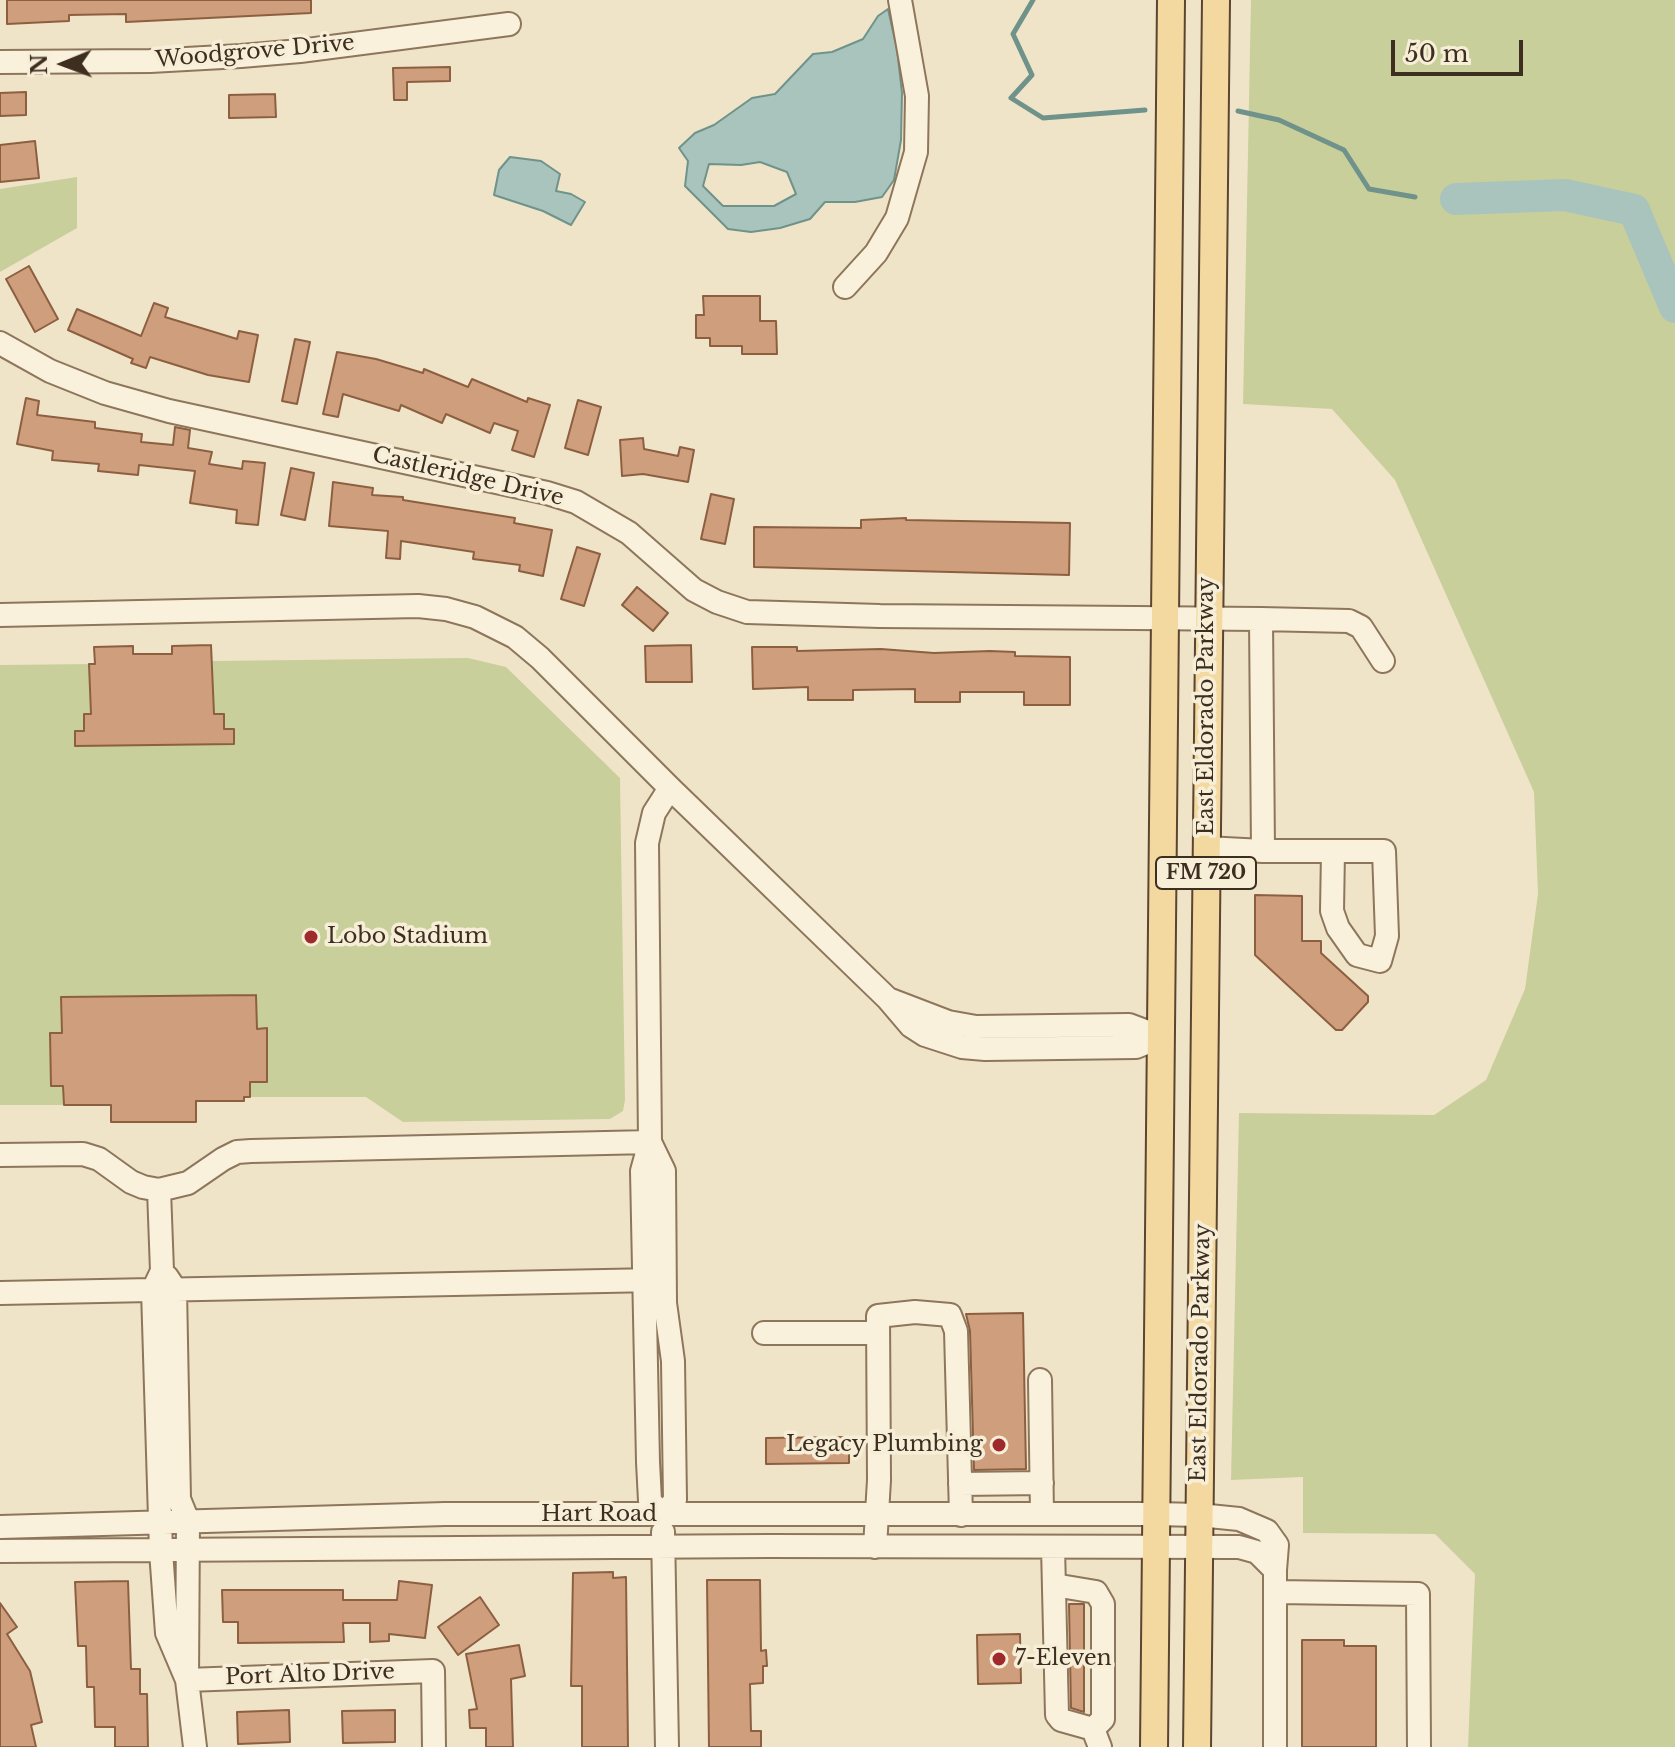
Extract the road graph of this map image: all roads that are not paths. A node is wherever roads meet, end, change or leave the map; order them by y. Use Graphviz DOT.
graph roads {
  1 [pos="900,0"];
  2 [pos="1171,0"];
  3 [pos="1216,0"];
  4 [pos="509,24"];
  5 [pos="0,62"];
  6 [pos="845,287"];
  7 [pos="0,343"];
  8 [pos="0,615"];
  9 [pos="1164,616"];
  10 [pos="1208,618"];
  11 [pos="1261,619"];
  12 [pos="1383,661"];
  13 [pos="670,788"];
  14 [pos="1206,848"];
  15 [pos="1263,851"];
  16 [pos="1333,851"];
  17 [pos="1161,1037"];
  18 [pos="650,1142"];
  19 [pos="0,1155"];
  20 [pos="159,1190"];
  21 [pos="654,1280"];
  22 [pos="164,1283"];
  23 [pos="0,1293"];
  24 [pos="764,1333"];
  25 [pos="878,1333"];
  26 [pos="1040,1380"];
  27 [pos="1042,1483"];
  28 [pos="960,1484"];
  29 [pos="1042,1514"];
  30 [pos="1155,1514"];
  31 [pos="875,1515"];
  32 [pos="961,1515"];
  33 [pos="1199,1515"];
  34 [pos="663,1516"];
  35 [pos="188,1521"];
  36 [pos="159,1522"];
  37 [pos="0,1527"];
  38 [pos="664,1547"];
  39 [pos="875,1547"];
  40 [pos="1053,1547"];
  41 [pos="1199,1547"];
  42 [pos="1155,1548"];
  43 [pos="0,1551"];
  44 [pos="161,1551"];
  45 [pos="188,1551"];
  46 [pos="1275,1570"];
  47 [pos="1054,1585"];
  48 [pos="1276,1592"];
  49 [pos="187,1680"];
  50 [pos="1096,1738"];
  51 [pos="195,1747"];
  52 [pos="434,1747"];
  53 [pos="667,1747"];
  54 [pos="1154,1747"];
  55 [pos="1197,1747"];
  56 [pos="1275,1747"];
  57 [pos="1419,1747"];
  1 -- 6 [label="street"];
  2 -- 9 [label="main road, East Eldorado Parkway / FM 720"];
  3 -- 10 [label="main road, East Eldorado Parkway / FM 720"];
  4 -- 5 [label="street, Woodgrove Drive"];
  7 -- 9 [label="street, Castleridge Drive"];
  8 -- 13 [label="street"];
  9 -- 10 [label="street, Castleridge Drive"];
  9 -- 17 [label="main road, East Eldorado Parkway / FM 720"];
  10 -- 11 [label="street, Castleridge Drive"];
  10 -- 14 [label="main road, East Eldorado Parkway / FM 720"];
  11 -- 12 [label="street, Castleridge Drive"];
  11 -- 15 [label="street"];
  13 -- 17 [label="street"];
  13 -- 18 [label="street"];
  14 -- 15 [label="street"];
  14 -- 33 [label="main road, East Eldorado Parkway / FM 720"];
  15 -- 16 [label="street"];
  16 -- 16 [label="street"];
  17 -- 30 [label="main road, East Eldorado Parkway / FM 720"];
  18 -- 20 [label="street"];
  18 -- 21 [label="street"];
  19 -- 20 [label="street"];
  20 -- 22 [label="street"];
  21 -- 22 [label="street"];
  21 -- 34 [label="street"];
  22 -- 23 [label="street"];
  22 -- 35 [label="street"];
  22 -- 36 [label="street"];
  24 -- 25 [label="street"];
  25 -- 28 [label="street"];
  25 -- 31 [label="street"];
  26 -- 27 [label="street"];
  27 -- 28 [label="street"];
  27 -- 29 [label="street"];
  28 -- 32 [label="street"];
  29 -- 30 [label="street, Hart Road"];
  29 -- 32 [label="street, Hart Road"];
  30 -- 33 [label="street, Hart Road"];
  30 -- 42 [label="main road, East Eldorado Parkway / FM 720"];
  31 -- 32 [label="street, Hart Road"];
  31 -- 34 [label="street, Hart Road"];
  31 -- 39 [label="street"];
  33 -- 41 [label="main road, East Eldorado Parkway / FM 720"];
  33 -- 46 [label="street, Hart Road"];
  34 -- 35 [label="street, Hart Road"];
  34 -- 38 [label="street"];
  35 -- 36 [label="street, Hart Road"];
  35 -- 45 [label="street"];
  36 -- 37 [label="street, Hart Road"];
  36 -- 44 [label="street"];
  38 -- 39 [label="street, Hart Road"];
  38 -- 45 [label="street, Hart Road"];
  38 -- 53 [label="street"];
  39 -- 40 [label="street, Hart Road"];
  40 -- 42 [label="street, Hart Road"];
  40 -- 47 [label="street"];
  41 -- 42 [label="street, Hart Road"];
  41 -- 46 [label="street, Hart Road"];
  41 -- 55 [label="main road, East Eldorado Parkway / FM 720"];
  42 -- 54 [label="main road, East Eldorado Parkway / FM 720"];
  43 -- 44 [label="street, Hart Road"];
  44 -- 45 [label="street, Hart Road"];
  44 -- 49 [label="street"];
  45 -- 49 [label="street"];
  46 -- 48 [label="street, Hart Road"];
  47 -- 50 [label="street"];
  47 -- 50 [label="street"];
  48 -- 56 [label="street, Hart Road"];
  48 -- 57 [label="street"];
  49 -- 51 [label="street"];
  49 -- 52 [label="street, Port Alto Drive"];
}
